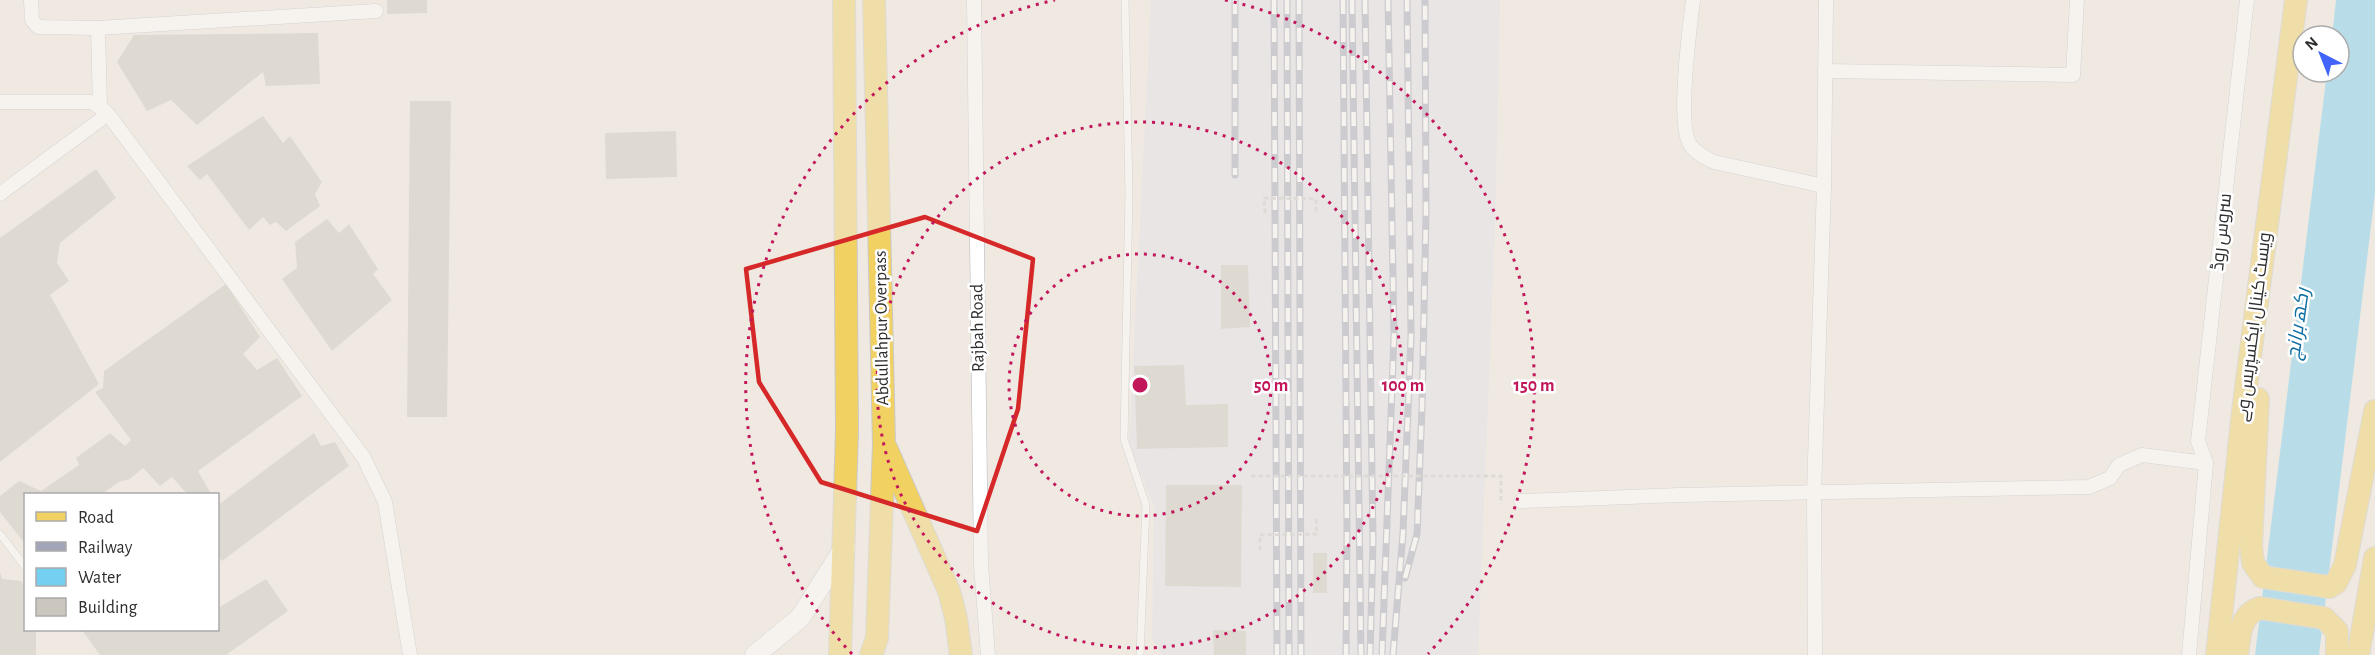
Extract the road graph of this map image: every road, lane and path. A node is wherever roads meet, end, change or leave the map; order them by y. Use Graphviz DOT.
graph roads {
  1 [pos="31,0"];
  2 [pos="844,0"];
  3 [pos="874,0"];
  4 [pos="974,0"];
  5 [pos="1125,0"];
  6 [pos="1693,0"];
  7 [pos="1826,0"];
  8 [pos="2077,0"];
  9 [pos="2247,0"];
  10 [pos="2296,0"];
  11 [pos="376,11"];
  12 [pos="98,28"];
  13 [pos="1825,72"];
  14 [pos="0,102"];
  15 [pos="104,110"];
  16 [pos="1824,186"];
  17 [pos="0,194"];
  18 [pos="1316,212"];
  19 [pos="1265,213"];
  20 [pos="2266,233"];
  21 [pos="2375,411"];
  22 [pos="884,444"];
  23 [pos="2206,462"];
  24 [pos="1251,476"];
  25 [pos="1814,492"];
  26 [pos="1521,501"];
  27 [pos="1501,504"];
  28 [pos="1316,517"];
  29 [pos="0,534"];
  30 [pos="845,547"];
  31 [pos="1260,550"];
  32 [pos="2375,558"];
  33 [pos="24,565"];
  34 [pos="411,655"];
  35 [pos="755,655"];
  36 [pos="840,655"];
  37 [pos="871,655"];
  38 [pos="962,655"];
  39 [pos="988,655"];
  40 [pos="1140,655"];
  41 [pos="1815,655"];
  42 [pos="2189,655"];
  43 [pos="2217,655"];
  44 [pos="2236,655"];
  45 [pos="2337,655"];
  46 [pos="2358,655"];
  1 -- 12 [label="street"];
  2 -- 30 [label="main road, Abdullahpur Overpass"];
  3 -- 22 [label="main road, Abdullahpur Overpass"];
  4 -- 39 [label="street, Rajbah Road"];
  5 -- 40 [label="lane"];
  6 -- 16 [label="street"];
  7 -- 13 [label="street"];
  8 -- 13 [label="street"];
  9 -- 23 [label="street, سروس روڈ"];
  10 -- 20 [label="main road, ویسٹ کینال ایکسپریس وے"];
  11 -- 12 [label="street"];
  12 -- 15 [label="street"];
  13 -- 16 [label="street"];
  14 -- 15 [label="street"];
  15 -- 17 [label="street"];
  15 -- 34 [label="street"];
  16 -- 25 [label="street"];
  18 -- 19 [label="path, bridge"];
  20 -- 21 [label="main road"];
  20 -- 43 [label="main road, ویسٹ کینال ایکسپریس وے"];
  22 -- 37 [label="main road, Abdullahpur Overpass"];
  22 -- 38 [label="main road"];
  23 -- 25 [label="street"];
  23 -- 42 [label="street, سروس روڈ"];
  24 -- 27 [label="path, bridge"];
  25 -- 26 [label="street"];
  25 -- 41 [label="street"];
  28 -- 31 [label="path, bridge"];
  29 -- 33 [label="lane"];
  30 -- 35 [label="main road"];
  30 -- 36 [label="main road, Abdullahpur Overpass"];
  32 -- 46 [label="main road"];
  44 -- 45 [label="main road"];
}
